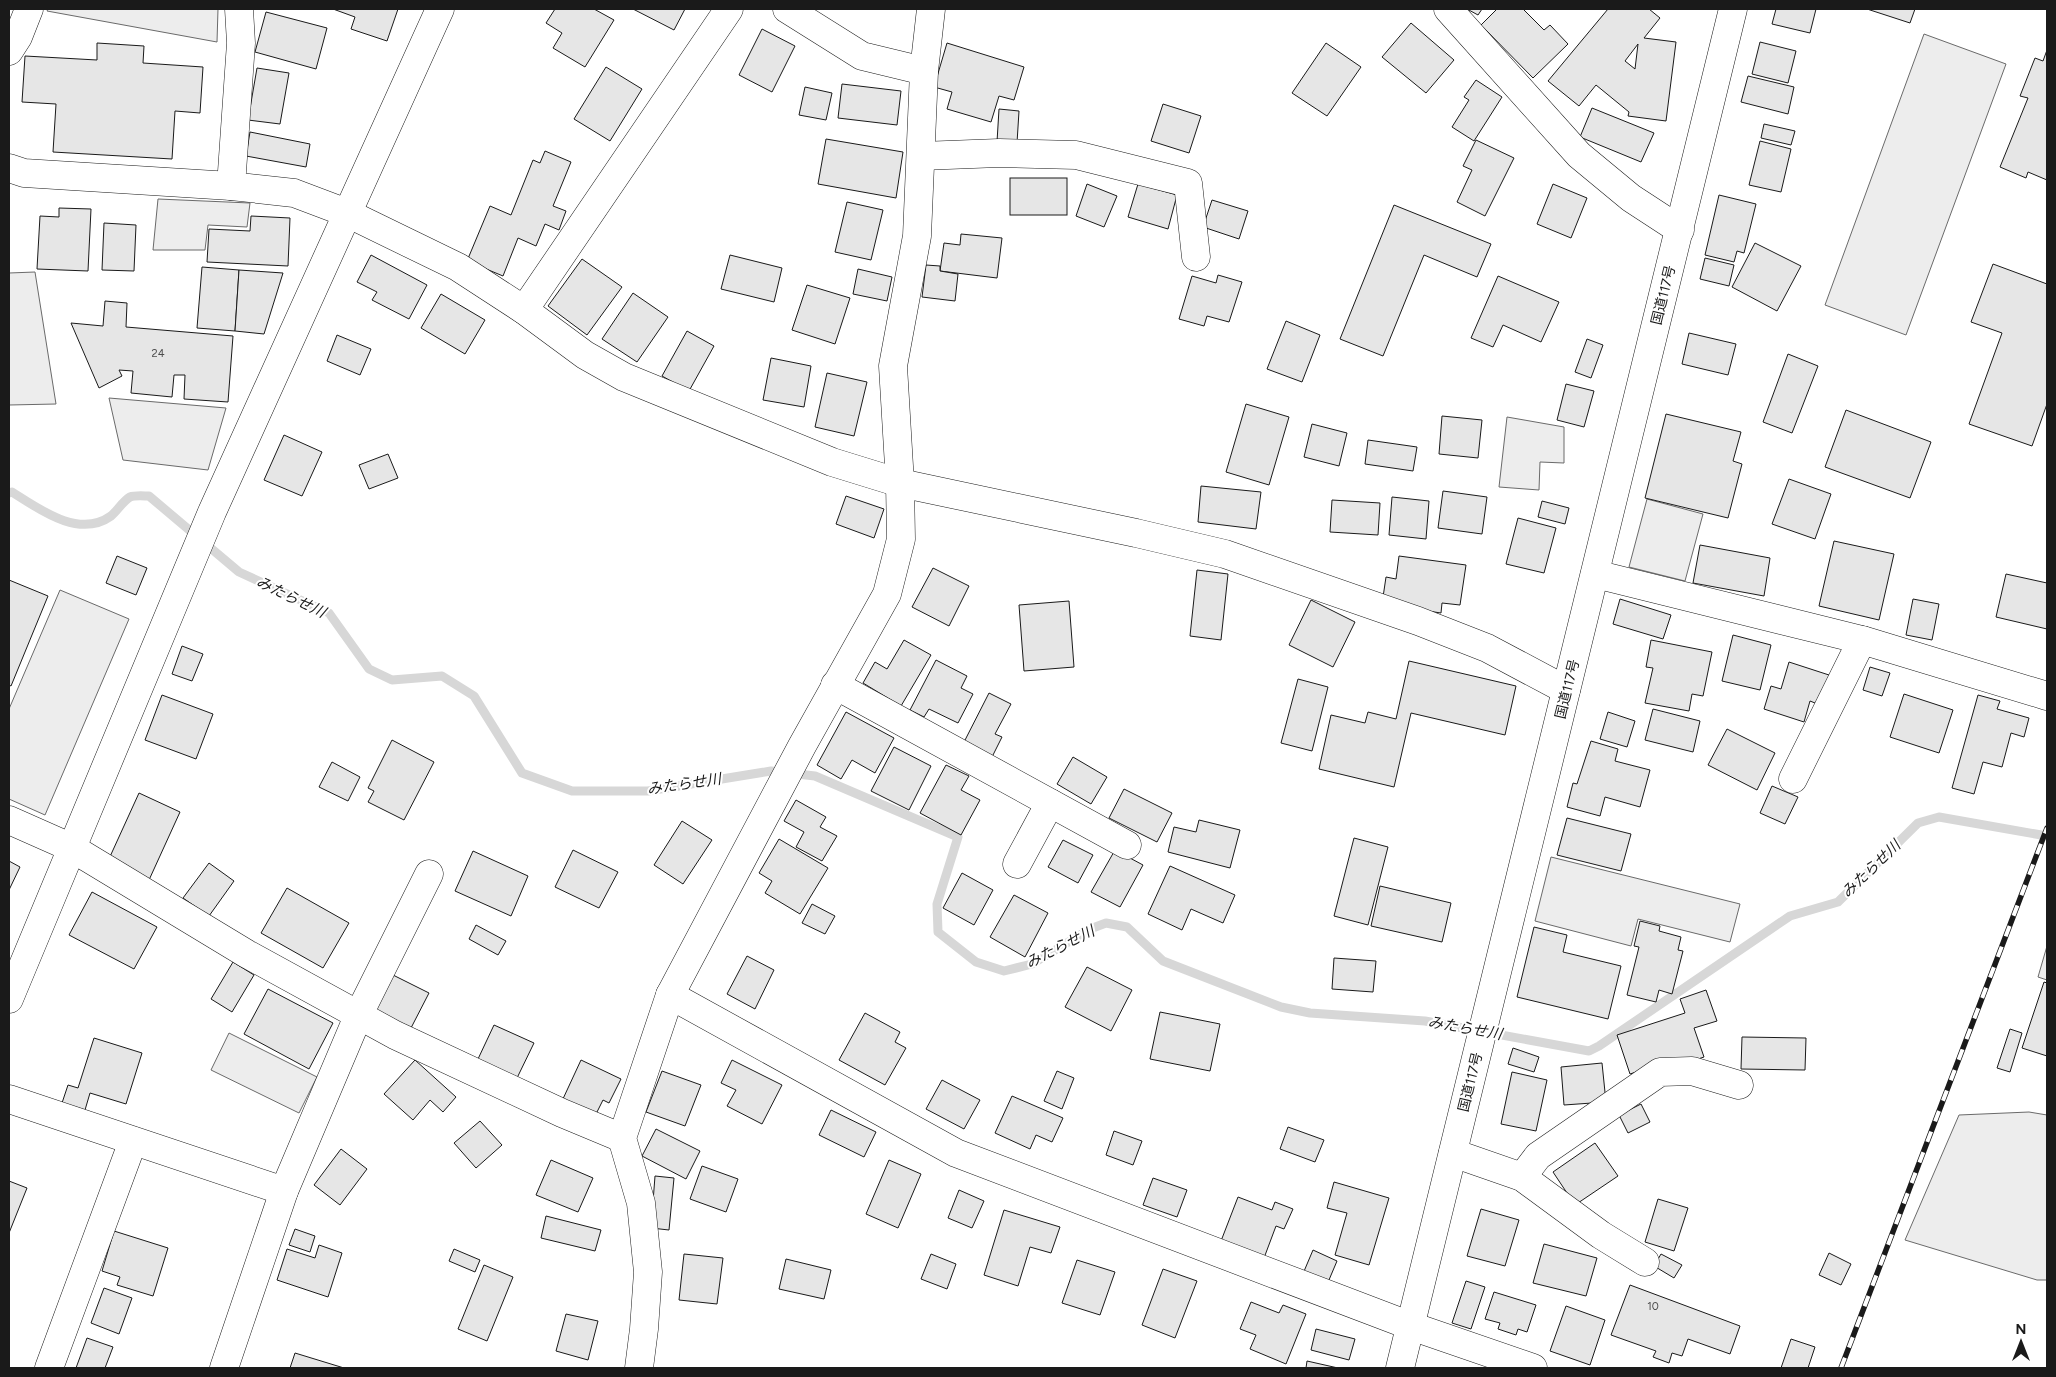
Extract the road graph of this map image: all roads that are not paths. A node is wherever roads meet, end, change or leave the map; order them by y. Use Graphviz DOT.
graph roads {
  1 [pos="29,9"];
  2 [pos="239,9"];
  3 [pos="440,9"];
  4 [pos="729,9"];
  5 [pos="787,9"];
  6 [pos="931,9"];
  7 [pos="1448,9"];
  8 [pos="1733,9"];
  9 [pos="9,52"];
  10 [pos="924,72"];
  11 [pos="921,156"];
  12 [pos="9,168"];
  13 [pos="232,186"];
  14 [pos="348,213"];
  15 [pos="1680,230"];
  16 [pos="1196,257"];
  17 [pos="524,310"];
  18 [pos="900,483"];
  19 [pos="1595,574"];
  20 [pos="1862,640"];
  21 [pos="835,685"];
  22 [pos="1566,690"];
  23 [pos="2047,696"];
  24 [pos="1793,779"];
  25 [pos="1050,803"];
  26 [pos="9,820"];
  27 [pos="1127,845"];
  28 [pos="70,847"];
  29 [pos="1017,864"];
  30 [pos="429,874"];
  31 [pos="670,995"];
  32 [pos="9,998"];
  33 [pos="359,1014"];
  34 [pos="1739,1085"];
  35 [pos="9,1099"];
  36 [pos="622,1138"];
  37 [pos="133,1141"];
  38 [pos="1453,1153"];
  39 [pos="1522,1177"];
  40 [pos="284,1191"];
  41 [pos="1644,1262"];
  42 [pos="1411,1326"];
  43 [pos="49,1368"];
  44 [pos="224,1368"];
  45 [pos="639,1368"];
  46 [pos="1400,1368"];
  47 [pos="1533,1368"];
  1 -- 9 [label="main road"];
  2 -- 13 [label="main road"];
  3 -- 14 [label="main road"];
  4 -- 17 [label="main road"];
  5 -- 10 [label="main road"];
  6 -- 10 [label="main road"];
  7 -- 15 [label="main road"];
  8 -- 15 [label="main road, 国道117号"];
  10 -- 11 [label="main road"];
  11 -- 16 [label="main road"];
  11 -- 18 [label="main road"];
  12 -- 13 [label="main road"];
  13 -- 14 [label="main road"];
  14 -- 17 [label="main road"];
  14 -- 28 [label="main road"];
  15 -- 19 [label="main road, 国道117号"];
  17 -- 18 [label="main road"];
  18 -- 21 [label="main road"];
  18 -- 22 [label="main road"];
  19 -- 20 [label="main road"];
  19 -- 22 [label="main road, 国道117号"];
  20 -- 23 [label="main road"];
  20 -- 24 [label="main road"];
  21 -- 25 [label="main road"];
  21 -- 31 [label="main road"];
  22 -- 38 [label="main road, 国道117号"];
  25 -- 27 [label="main road"];
  25 -- 29 [label="main road"];
  26 -- 28 [label="main road"];
  28 -- 32 [label="main road"];
  28 -- 33 [label="main road"];
  30 -- 33 [label="main road"];
  31 -- 36 [label="main road"];
  31 -- 42 [label="main road"];
  33 -- 36 [label="main road"];
  33 -- 40 [label="main road"];
  34 -- 39 [label="main road"];
  35 -- 37 [label="main road"];
  36 -- 45 [label="main road"];
  37 -- 40 [label="main road"];
  37 -- 43 [label="main road"];
  38 -- 39 [label="main road"];
  38 -- 42 [label="main road, 国道117号"];
  39 -- 41 [label="main road"];
  40 -- 44 [label="main road"];
  42 -- 46 [label="main road, 国道117号"];
  42 -- 47 [label="main road"];
}
